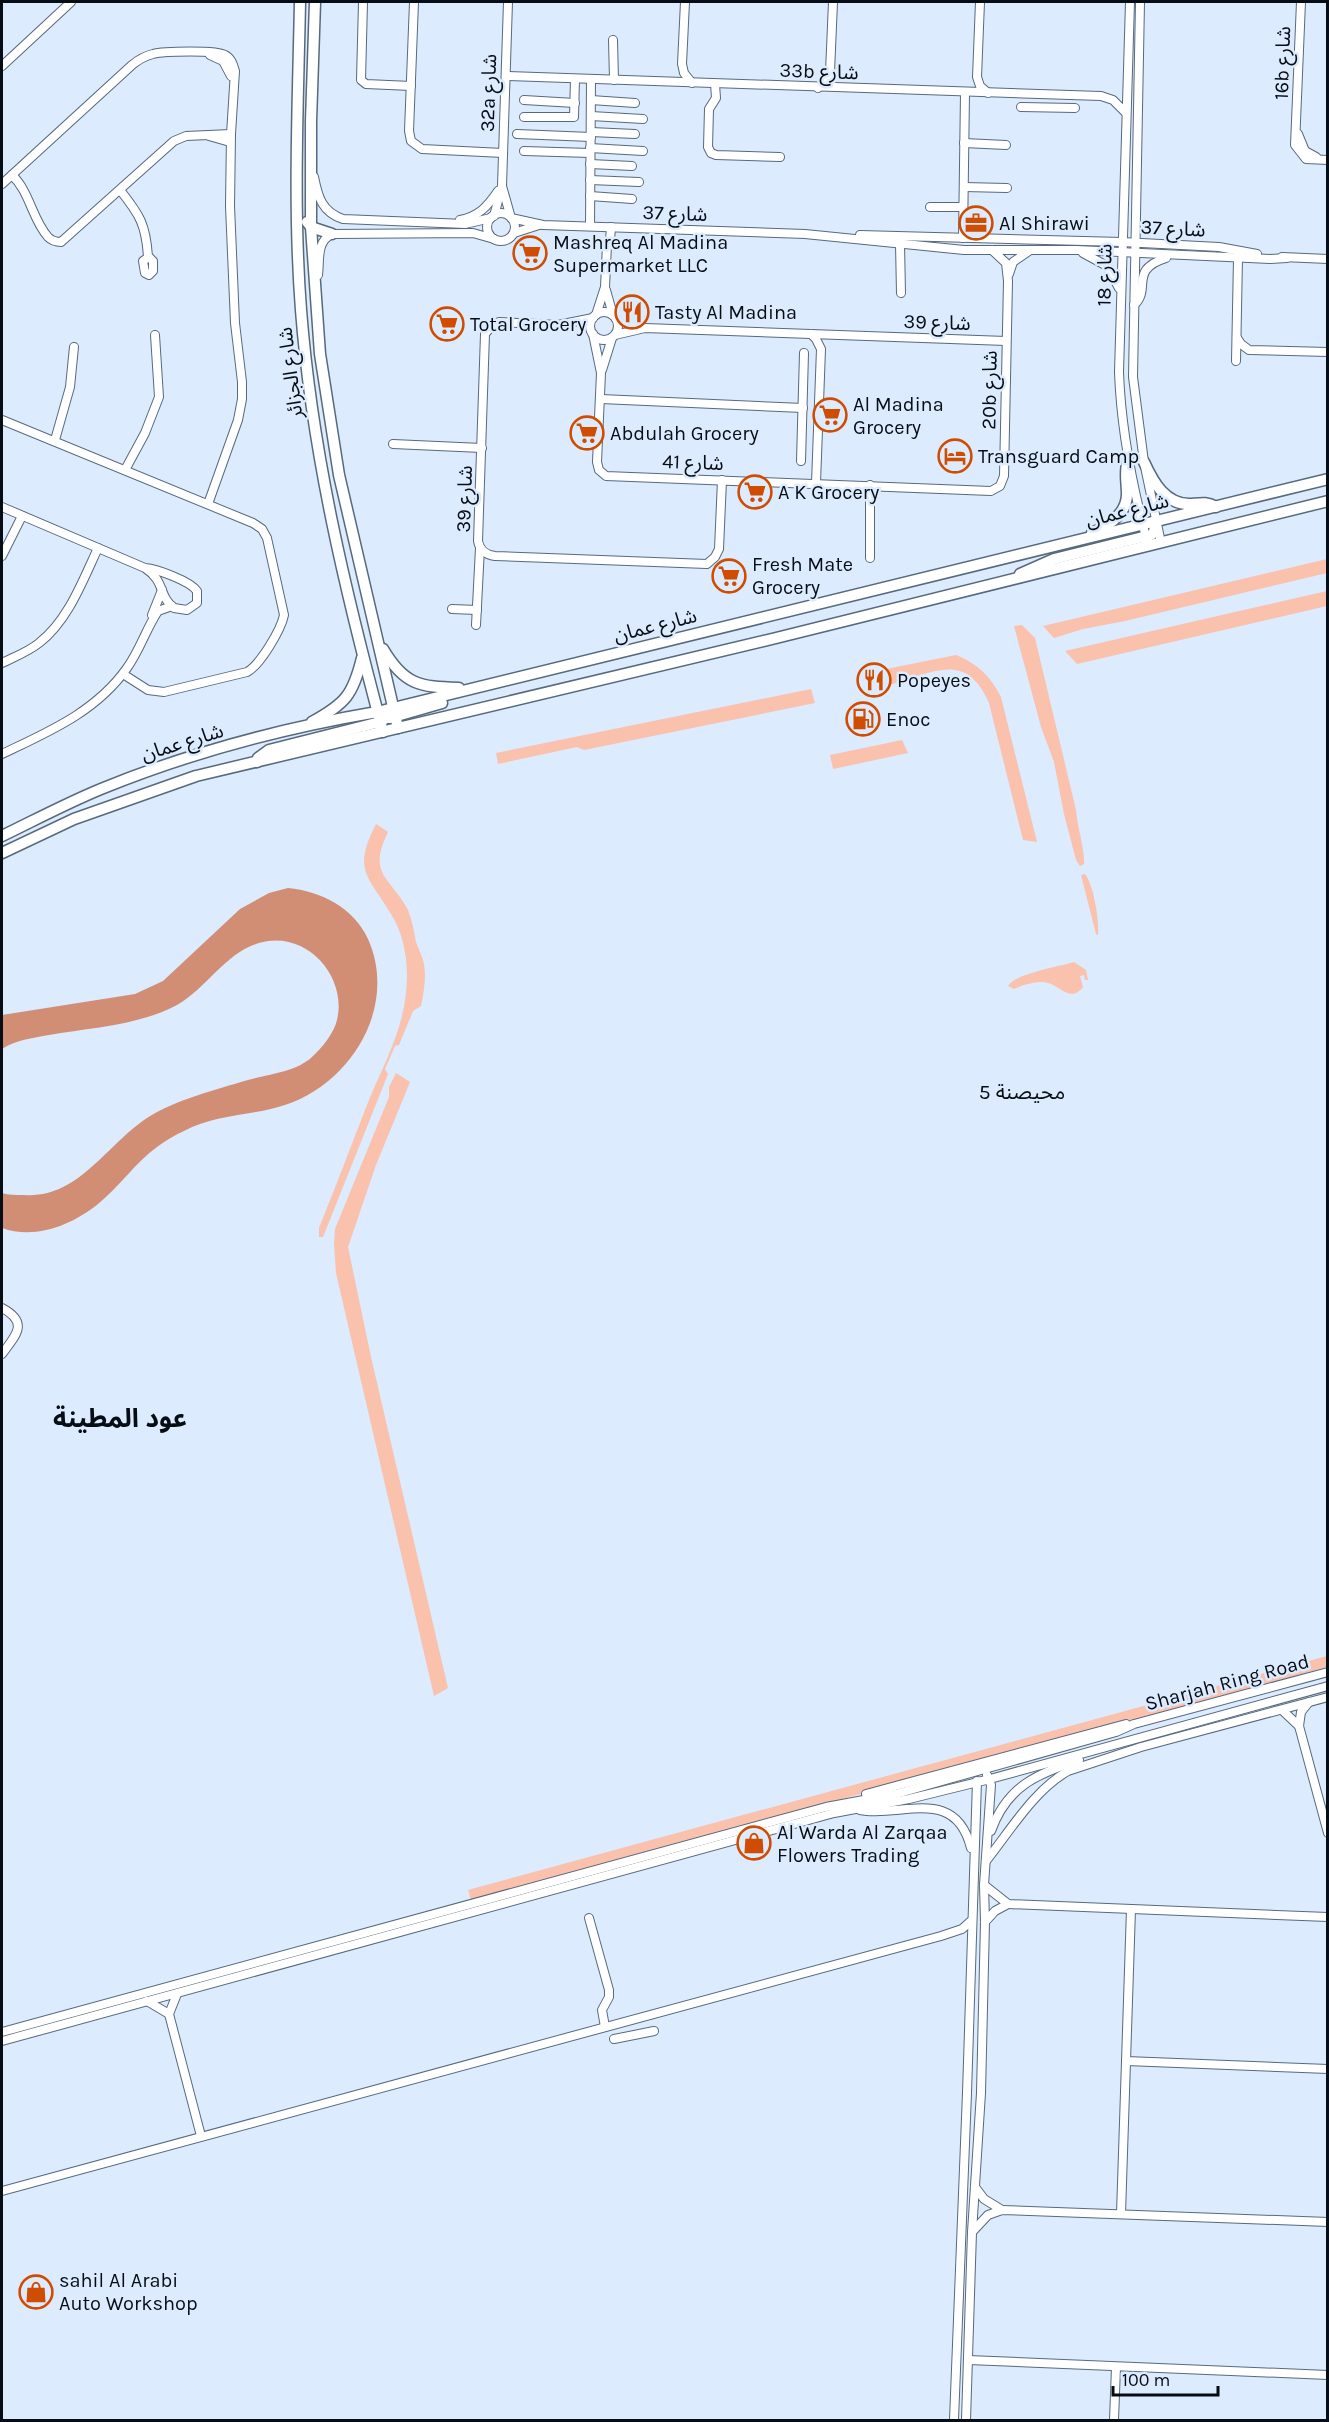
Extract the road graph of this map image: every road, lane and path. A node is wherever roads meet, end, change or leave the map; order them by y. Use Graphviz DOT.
graph roads {
  1 [pos="71,2"];
  2 [pos="300,2"];
  3 [pos="315,2"];
  4 [pos="363,2"];
  5 [pos="414,2"];
  6 [pos="508,2"];
  7 [pos="685,2"];
  8 [pos="833,2"];
  9 [pos="980,2"];
  10 [pos="1130,2"];
  11 [pos="1301,2"];
  12 [pos="1141,3"];
  13 [pos="299,28"];
  14 [pos="613,40"];
  15 [pos="2,66"];
  16 [pos="506,76"];
  17 [pos="575,79"];
  18 [pos="591,80"];
  19 [pos="614,80"];
  20 [pos="692,83"];
  21 [pos="716,84"];
  22 [pos="411,86"];
  23 [pos="818,88"];
  24 [pos="965,93"];
  25 [pos="988,93"];
  26 [pos="1048,95"];
  27 [pos="524,100"];
  28 [pos="591,100"];
  29 [pos="575,103"];
  30 [pos="635,103"];
  31 [pos="1021,107"];
  32 [pos="1047,107"];
  33 [pos="1075,108"];
  34 [pos="1126,113"];
  35 [pos="591,116"];
  36 [pos="524,117"];
  37 [pos="643,119"];
  38 [pos="517,134"];
  39 [pos="635,134"];
  40 [pos="591,135"];
  41 [pos="230,138"];
  42 [pos="964,143"];
  43 [pos="1006,145"];
  44 [pos="590,150"];
  45 [pos="524,151"];
  46 [pos="643,151"];
  47 [pos="503,153"];
  48 [pos="780,157"];
  49 [pos="311,159"];
  50 [pos="1327,160"];
  51 [pos="590,164"];
  52 [pos="632,166"];
  53 [pos="12,175"];
  54 [pos="590,180"];
  55 [pos="639,182"];
  56 [pos="2,184"];
  57 [pos="502,186"];
  58 [pos="964,187"];
  59 [pos="1007,188"];
  60 [pos="120,190"];
  61 [pos="590,196"];
  62 [pos="632,199"];
  63 [pos="930,207"];
  64 [pos="963,207"];
  65 [pos="493,217"];
  66 [pos="511,218"];
  67 [pos="445,223"];
  68 [pos="543,225"];
  69 [pos="590,226"];
  70 [pos="311,227"];
  71 [pos="607,227"];
  72 [pos="514,233"];
  73 [pos="332,234"];
  74 [pos="805,234"];
  75 [pos="963,238"];
  76 [pos="494,239"];
  77 [pos="1122,242"];
  78 [pos="1135,243"];
  79 [pos="900,244"];
  80 [pos="992,250"];
  81 [pos="1031,250"];
  82 [pos="1077,250"];
  83 [pos="1122,253"];
  84 [pos="1135,254"];
  85 [pos="1172,256"];
  86 [pos="148,257"];
  87 [pos="1238,258"];
  88 [pos="1287,258"];
  89 [pos="1328,259"];
  90 [pos="1008,281"];
  91 [pos="605,287"];
  92 [pos="314,289"];
  93 [pos="1120,291"];
  94 [pos="901,293"];
  95 [pos="1134,305"];
  96 [pos="613,315"];
  97 [pos="594,316"];
  98 [pos="592,334"];
  99 [pos="811,334"];
  100 [pos="156,335"];
  101 [pos="614,336"];
  102 [pos="1237,338"];
  103 [pos="1006,341"];
  104 [pos="74,347"];
  105 [pos="1249,350"];
  106 [pos="1328,352"];
  107 [pos="804,353"];
  108 [pos="602,373"];
  109 [pos="803,398"];
  110 [pos="601,399"];
  111 [pos="819,400"];
  112 [pos="802,408"];
  113 [pos="2,418"];
  114 [pos="52,439"];
  115 [pos="393,444"];
  116 [pos="482,448"];
  117 [pos="817,458"];
  118 [pos="1128,460"];
  119 [pos="1144,462"];
  120 [pos="1004,464"];
  121 [pos="128,471"];
  122 [pos="1328,479"];
  123 [pos="722,480"];
  124 [pos="816,483"];
  125 [pos="870,485"];
  126 [pos="1328,501"];
  127 [pos="205,503"];
  128 [pos="2,507"];
  129 [pos="1216,507"];
  130 [pos="19,514"];
  131 [pos="1156,521"];
  132 [pos="1143,525"];
  133 [pos="1081,540"];
  134 [pos="1147,541"];
  135 [pos="1161,543"];
  136 [pos="95,547"];
  137 [pos="480,548"];
  138 [pos="3,554"];
  139 [pos="490,556"];
  140 [pos="870,558"];
  141 [pos="478,566"];
  142 [pos="145,568"];
  143 [pos="162,590"];
  144 [pos="172,606"];
  145 [pos="452,609"];
  146 [pos="477,610"];
  147 [pos="152,621"];
  148 [pos="476,625"];
  149 [pos="377,638"];
  150 [pos="363,654"];
  151 [pos="2,663"];
  152 [pos="123,674"];
  153 [pos="509,680"];
  154 [pos="474,688"];
  155 [pos="393,712"];
  156 [pos="385,725"];
  157 [pos="301,729"];
  158 [pos="2,754"];
  159 [pos="2,836"];
  160 [pos="2,853"];
  161 [pos="2,1309"];
  162 [pos="4,1350"];
  163 [pos="1328,1672"];
  164 [pos="1328,1686"];
  165 [pos="1328,1697"];
  166 [pos="1309,1702"];
  167 [pos="1282,1710"];
  168 [pos="1134,1724"];
  169 [pos="1299,1726"];
  170 [pos="1138,1737"];
  171 [pos="983,1771"];
  172 [pos="990,1779"];
  173 [pos="976,1783"];
  174 [pos="826,1807"];
  175 [pos="854,1808"];
  176 [pos="1327,1828"];
  177 [pos="987,1850"];
  178 [pos="974,1860"];
  179 [pos="986,1862"];
  180 [pos="984,1885"];
  181 [pos="1008,1904"];
  182 [pos="1131,1909"];
  183 [pos="1328,1917"];
  184 [pos="589,1918"];
  185 [pos="971,1921"];
  186 [pos="985,1922"];
  187 [pos="941,1936"];
  188 [pos="971,1947"];
  189 [pos="177,1994"];
  190 [pos="147,2001"];
  191 [pos="169,2014"];
  192 [pos="637,2018"];
  193 [pos="605,2026"];
  194 [pos="654,2031"];
  195 [pos="2,2032"];
  196 [pos="641,2033"];
  197 [pos="614,2039"];
  198 [pos="2,2041"];
  199 [pos="1126,2061"];
  200 [pos="1328,2069"];
  201 [pos="201,2136"];
  202 [pos="975,2187"];
  203 [pos="2,2191"];
  204 [pos="1002,2210"];
  205 [pos="1121,2214"];
  206 [pos="1328,2222"];
  207 [pos="972,2232"];
  208 [pos="968,2360"];
  209 [pos="1116,2367"];
  210 [pos="1328,2375"];
  211 [pos="954,2421"];
  212 [pos="966,2421"];
  213 [pos="1114,2421"];
  1 -- 15 [label="street"];
  2 -- 13 [label="main road, شارع الجزائر"];
  3 -- 49 [label="main road, شارع الجزائر"];
  4 -- 22 [label="street"];
  5 -- 22 [label="street"];
  6 -- 16 [label="street, 32a شارع"];
  7 -- 20 [label="street"];
  8 -- 23 [label="street"];
  9 -- 25 [label="street"];
  10 -- 34 [label="street, شارع 18"];
  11 -- 50 [label="street, 16b شارع"];
  12 -- 78 [label="street, شارع 18"];
  13 -- 70 [label="main road"];
  13 -- 150 [label="main road, شارع الجزائر"];
  14 -- 19 [label="street"];
  16 -- 17 [label="street, 33b شارع"];
  16 -- 47 [label="street, 32a شارع"];
  17 -- 18 [label="street, 33b شارع"];
  17 -- 29 [label="street"];
  18 -- 19 [label="street, 33b شارع"];
  18 -- 28 [label="street"];
  19 -- 20 [label="street, 33b شارع"];
  20 -- 21 [label="street, 33b شارع"];
  21 -- 23 [label="street, 33b شارع"];
  21 -- 48 [label="street"];
  22 -- 47 [label="street"];
  23 -- 24 [label="street, 33b شارع"];
  24 -- 25 [label="street, 33b شارع"];
  24 -- 42 [label="street"];
  25 -- 26 [label="street, 33b شارع"];
  26 -- 32 [label="street"];
  26 -- 34 [label="street, 33b شارع"];
  27 -- 29 [label="street"];
  28 -- 30 [label="street"];
  28 -- 35 [label="street"];
  29 -- 36 [label="street"];
  31 -- 32 [label="street"];
  32 -- 33 [label="street"];
  34 -- 77 [label="street, شارع 18"];
  35 -- 37 [label="street"];
  35 -- 40 [label="street"];
  38 -- 40 [label="street"];
  39 -- 40 [label="street"];
  40 -- 44 [label="street"];
  41 -- 53 [label="street"];
  41 -- 60 [label="street"];
  41 -- 127 [label="street"];
  42 -- 43 [label="street"];
  42 -- 58 [label="street"];
  44 -- 45 [label="street"];
  44 -- 46 [label="street"];
  44 -- 51 [label="street"];
  47 -- 57 [label="street, 32a شارع"];
  49 -- 67 [label="street"];
  49 -- 70 [label="main road, شارع الجزائر"];
  51 -- 52 [label="street"];
  51 -- 54 [label="street"];
  53 -- 56 [label="street"];
  53 -- 60 [label="street"];
  54 -- 55 [label="street"];
  54 -- 61 [label="street"];
  57 -- 65 [label="street, 32a شارع"];
  57 -- 66 [label="street, 32a شارع"];
  57 -- 67 [label="street"];
  58 -- 59 [label="street"];
  58 -- 64 [label="street"];
  60 -- 86 [label="street"];
  61 -- 62 [label="street"];
  61 -- 69 [label="street"];
  63 -- 64 [label="street"];
  64 -- 75 [label="street"];
  65 -- 66 [label="street"];
  65 -- 67 [label="street"];
  65 -- 76 [label="street"];
  66 -- 68 [label="street, شارع 37"];
  66 -- 72 [label="street"];
  68 -- 69 [label="street, شارع 37"];
  68 -- 72 [label="street, شارع 37"];
  69 -- 71 [label="street, شارع 37"];
  70 -- 73 [label="main road"];
  70 -- 92 [label="main road, شارع الجزائر"];
  71 -- 74 [label="street, شارع 37"];
  71 -- 91 [label="street"];
  72 -- 76 [label="street"];
  73 -- 76 [label="street"];
  73 -- 92 [label="street"];
  74 -- 75 [label="street, شارع 37"];
  74 -- 79 [label="street, شارع 37"];
  75 -- 77 [label="street, شارع 37"];
  77 -- 78 [label="street, شارع 37"];
  77 -- 83 [label="street, شارع 18"];
  78 -- 84 [label="street, شارع 18"];
  78 -- 88 [label="street, شارع 37"];
  79 -- 80 [label="street, شارع 37"];
  79 -- 94 [label="street"];
  80 -- 81 [label="street, شارع 37"];
  80 -- 90 [label="street, 20b شارع"];
  81 -- 82 [label="street, شارع 37"];
  81 -- 90 [label="street, 20b شارع"];
  82 -- 83 [label="street, شارع 37"];
  82 -- 93 [label="street"];
  83 -- 84 [label="street, شارع 37"];
  83 -- 93 [label="street, شارع 18"];
  84 -- 85 [label="street, شارع 37"];
  84 -- 95 [label="street, شارع 18"];
  85 -- 87 [label="street, شارع 37"];
  85 -- 95 [label="street"];
  87 -- 88 [label="street, شارع 37"];
  87 -- 102 [label="street"];
  88 -- 89 [label="street, شارع 37"];
  90 -- 103 [label="street, 20b شارع"];
  91 -- 96 [label="street"];
  91 -- 97 [label="street"];
  92 -- 149 [label="main road, شارع الجزائر"];
  93 -- 118 [label="street, شارع 18"];
  95 -- 119 [label="street, شارع 18"];
  96 -- 97 [label="street"];
  96 -- 101 [label="street"];
  97 -- 98 [label="street"];
  97 -- 116 [label="street, شارع 39"];
  98 -- 101 [label="street"];
  98 -- 108 [label="street"];
  99 -- 101 [label="street, شارع 39"];
  99 -- 103 [label="street, شارع 39"];
  99 -- 111 [label="street"];
  100 -- 121 [label="street"];
  101 -- 108 [label="street"];
  102 -- 105 [label="street"];
  102 -- 105 [label="street"];
  103 -- 120 [label="street, 20b شارع"];
  104 -- 114 [label="street"];
  105 -- 106 [label="street"];
  107 -- 109 [label="street"];
  108 -- 110 [label="street"];
  109 -- 111 [label="street"];
  109 -- 112 [label="street"];
  110 -- 112 [label="street"];
  110 -- 123 [label="street, شارع 41"];
  111 -- 117 [label="street"];
  112 -- 117 [label="street"];
  113 -- 114 [label="street"];
  114 -- 121 [label="street"];
  115 -- 116 [label="street"];
  116 -- 137 [label="street, شارع 39"];
  117 -- 124 [label="street"];
  118 -- 132 [label="street, شارع 18"];
  118 -- 133 [label="main road"];
  119 -- 129 [label="main road"];
  119 -- 131 [label="street, شارع 18"];
  120 -- 125 [label="street, شارع 41"];
  121 -- 127 [label="street"];
  122 -- 129 [label="main road, شارع عمان"];
  123 -- 124 [label="street, شارع 41"];
  123 -- 139 [label="street, شارع 39"];
  124 -- 125 [label="street, شارع 41"];
  125 -- 140 [label="street"];
  126 -- 135 [label="main road, شارع عمان"];
  127 -- 152 [label="street"];
  128 -- 130 [label="street"];
  129 -- 131 [label="main road, شارع عمان"];
  130 -- 136 [label="street"];
  130 -- 138 [label="street"];
  131 -- 132 [label="main road, شارع عمان"];
  131 -- 134 [label="main road"];
  131 -- 135 [label="street, شارع 18"];
  132 -- 133 [label="main road, شارع عمان"];
  132 -- 134 [label="street, شارع 18"];
  133 -- 153 [label="main road, شارع عمان"];
  134 -- 135 [label="main road, شارع عمان"];
  134 -- 156 [label="main road, شارع عمان"];
  136 -- 142 [label="street"];
  136 -- 151 [label="street"];
  137 -- 139 [label="street, شارع 39"];
  137 -- 141 [label="street"];
  139 -- 141 [label="street"];
  141 -- 146 [label="street"];
  142 -- 143 [label="street"];
  142 -- 144 [label="street"];
  143 -- 144 [label="street"];
  143 -- 147 [label="street"];
  144 -- 147 [label="street"];
  145 -- 146 [label="street"];
  146 -- 148 [label="street"];
  147 -- 152 [label="street"];
  149 -- 154 [label="main road"];
  149 -- 155 [label="main road, شارع الجزائر"];
  150 -- 156 [label="main road, شارع الجزائر"];
  150 -- 157 [label="main road"];
  152 -- 158 [label="street"];
  153 -- 154 [label="main road, شارع عمان"];
  153 -- 155 [label="main road"];
  154 -- 155 [label="main road, شارع عمان"];
  155 -- 156 [label="main road, شارع الجزائر"];
  155 -- 156 [label="main road, شارع عمان"];
  156 -- 157 [label="main road, شارع عمان"];
  156 -- 160 [label="main road, شارع عمان"];
  157 -- 159 [label="main road, شارع عمان"];
  161 -- 162 [label="street"];
  163 -- 168 [label="street, Sharjah Ring Road"];
  164 -- 170 [label="street"];
  165 -- 166 [label="street"];
  166 -- 167 [label="street"];
  166 -- 169 [label="street"];
  167 -- 169 [label="street"];
  167 -- 179 [label="street"];
  168 -- 171 [label="street"];
  168 -- 174 [label="street"];
  169 -- 176 [label="street"];
  170 -- 172 [label="street"];
  170 -- 177 [label="street"];
  171 -- 172 [label="street"];
  171 -- 173 [label="street"];
  171 -- 174 [label="street"];
  172 -- 173 [label="street"];
  172 -- 177 [label="street"];
  173 -- 175 [label="street"];
  173 -- 178 [label="street"];
  174 -- 195 [label="street"];
  175 -- 178 [label="street"];
  175 -- 189 [label="street"];
  177 -- 179 [label="street"];
  178 -- 185 [label="street"];
  179 -- 180 [label="street"];
  180 -- 181 [label="street"];
  180 -- 186 [label="street"];
  181 -- 182 [label="street"];
  181 -- 186 [label="street"];
  182 -- 183 [label="street"];
  182 -- 199 [label="street"];
  184 -- 193 [label="street"];
  185 -- 187 [label="street"];
  185 -- 188 [label="street"];
  186 -- 202 [label="street"];
  187 -- 188 [label="street"];
  187 -- 192 [label="street"];
  188 -- 211 [label="street"];
  189 -- 190 [label="street"];
  189 -- 191 [label="street"];
  190 -- 191 [label="street"];
  190 -- 198 [label="street"];
  191 -- 201 [label="street"];
  192 -- 193 [label="street"];
  192 -- 196 [label="street"];
  193 -- 201 [label="street"];
  194 -- 196 [label="street"];
  196 -- 197 [label="street"];
  199 -- 200 [label="street"];
  199 -- 205 [label="street"];
  201 -- 203 [label="street"];
  202 -- 204 [label="street"];
  202 -- 207 [label="street"];
  204 -- 205 [label="street"];
  204 -- 207 [label="street"];
  205 -- 206 [label="street"];
  207 -- 208 [label="street"];
  208 -- 209 [label="street"];
  208 -- 212 [label="street"];
  209 -- 210 [label="street"];
  209 -- 213 [label="street"];
}
